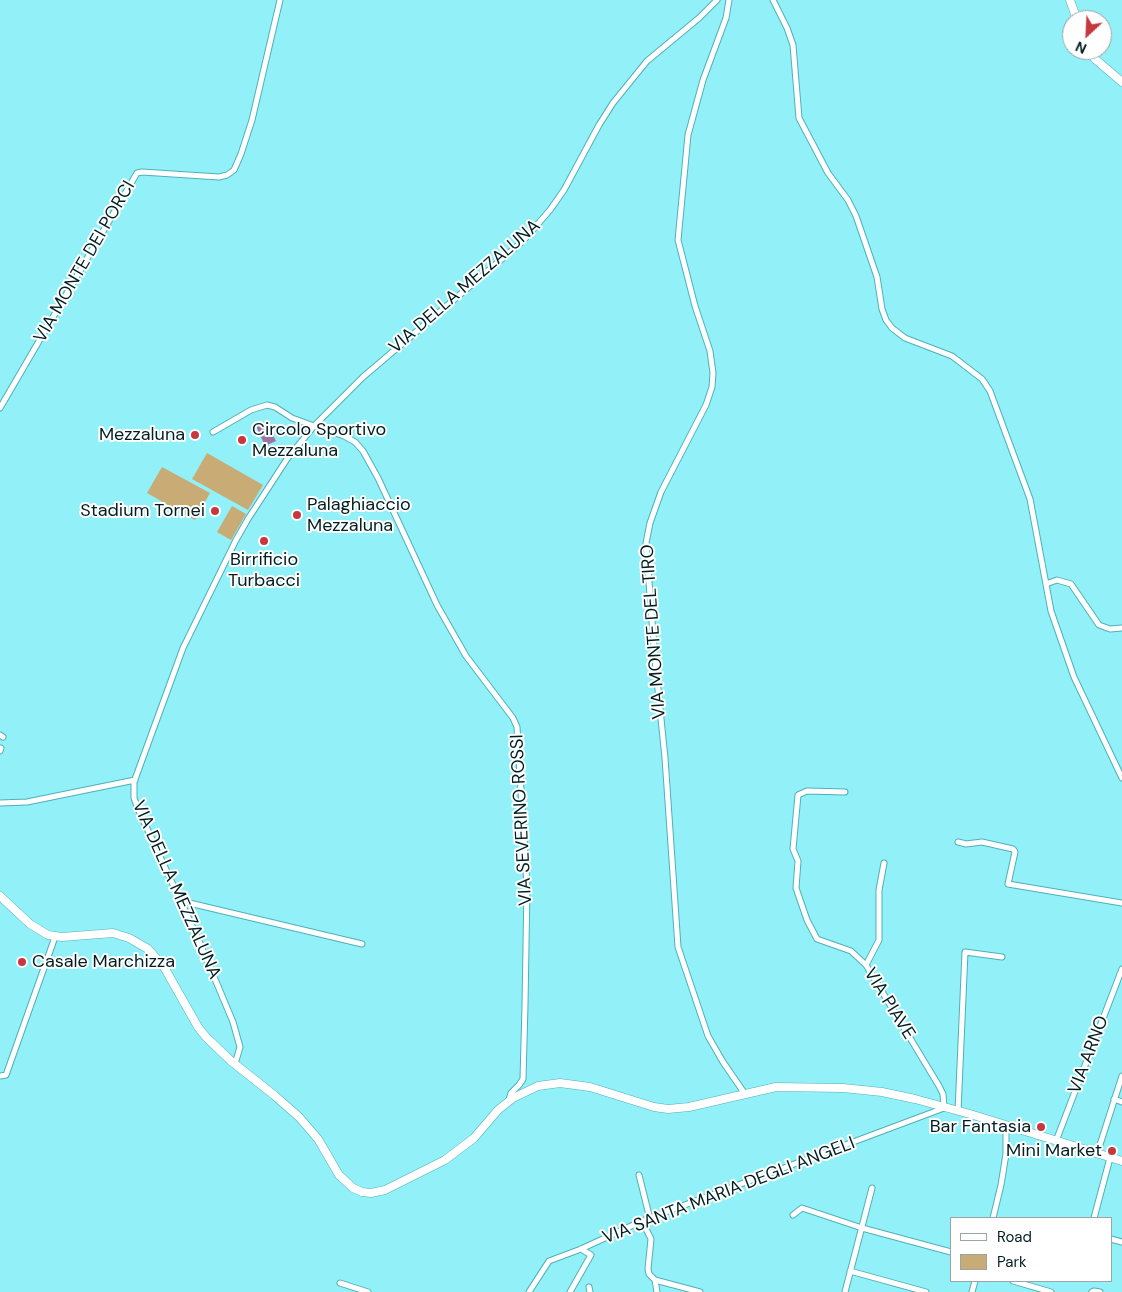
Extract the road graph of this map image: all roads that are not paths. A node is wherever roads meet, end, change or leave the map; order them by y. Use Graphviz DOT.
graph roads {
  1 [pos="280,0"];
  2 [pos="717,0"];
  3 [pos="729,0"];
  4 [pos="773,0"];
  5 [pos="1096,60"];
  6 [pos="1122,82"];
  7 [pos="0,408"];
  8 [pos="314,426"];
  9 [pos="213,432"];
  10 [pos="1046,584"];
  11 [pos="1122,628"];
  12 [pos="1122,778"];
  13 [pos="134,780"];
  14 [pos="845,792"];
  15 [pos="0,802"];
  16 [pos="958,842"];
  17 [pos="884,863"];
  18 [pos="0,896"];
  19 [pos="181,901"];
  20 [pos="1122,903"];
  21 [pos="55,937"];
  22 [pos="362,944"];
  23 [pos="1002,956"];
  24 [pos="866,965"];
  25 [pos="1122,969"];
  26 [pos="235,1064"];
  27 [pos="0,1076"];
  28 [pos="1122,1076"];
  29 [pos="745,1094"];
  30 [pos="1114,1099"];
  31 [pos="509,1100"];
  32 [pos="1122,1102"];
  33 [pos="944,1108"];
  34 [pos="958,1111"];
  35 [pos="1006,1125"];
  36 [pos="1056,1141"];
  37 [pos="1097,1154"];
  38 [pos="1110,1158"];
  39 [pos="1122,1162"];
  40 [pos="639,1175"];
  41 [pos="872,1188"];
  42 [pos="793,1215"];
  43 [pos="993,1217"];
  44 [pos="1094,1217"];
  45 [pos="650,1219"];
  46 [pos="642,1222"];
  47 [pos="862,1228"];
  48 [pos="582,1249"];
  49 [pos="950,1252"];
  50 [pos="850,1271"];
  51 [pos="655,1280"];
  52 [pos="1016,1282"];
  53 [pos="340,1284"];
  54 [pos="532,1290"];
  55 [pos="368,1292"];
  56 [pos="570,1292"];
  57 [pos="657,1292"];
  58 [pos="700,1292"];
  59 [pos="845,1292"];
  60 [pos="926,1292"];
  61 [pos="1051,1292"];
  62 [pos="1092,1292"];
  63 [pos="1100,1292"];
  1 -- 7 [label="street, VIA MONTE DEI PORCI"];
  2 -- 8 [label="street, VIA DELLA MEZZALUNA"];
  3 -- 29 [label="street, VIA MONTE DEL TIRO"];
  4 -- 10 [label="street"];
  5 -- 6 [label="street"];
  8 -- 9 [label="street"];
  8 -- 13 [label="street, VIA DELLA MEZZALUNA"];
  8 -- 31 [label="street, VIA SEVERINO ROSSI"];
  10 -- 11 [label="street"];
  10 -- 12 [label="street"];
  13 -- 15 [label="street"];
  13 -- 19 [label="street, VIA DELLA MEZZALUNA"];
  14 -- 24 [label="street, VIA PIAVE"];
  16 -- 20 [label="street"];
  17 -- 24 [label="street"];
  18 -- 21 [label="street"];
  19 -- 22 [label="street"];
  19 -- 26 [label="street, VIA DELLA MEZZALUNA"];
  21 -- 26 [label="street"];
  21 -- 27 [label="street"];
  23 -- 34 [label="street"];
  24 -- 33 [label="street, VIA PIAVE"];
  25 -- 36 [label="street, VIA ARNO"];
  26 -- 31 [label="street"];
  28 -- 30 [label="street"];
  29 -- 31 [label="street"];
  29 -- 33 [label="street"];
  30 -- 32 [label="street"];
  30 -- 37 [label="street"];
  33 -- 34 [label="street"];
  33 -- 45 [label="street, VIA SANTA MARIA DEGLI ANGELI"];
  34 -- 35 [label="street"];
  35 -- 36 [label="street"];
  35 -- 43 [label="street"];
  36 -- 37 [label="street"];
  37 -- 38 [label="street"];
  38 -- 39 [label="street"];
  38 -- 44 [label="street"];
  40 -- 45 [label="street"];
  41 -- 47 [label="street"];
  42 -- 47 [label="street"];
  45 -- 46 [label="street, VIA SANTA MARIA DEGLI ANGELI"];
  46 -- 48 [label="street, VIA SANTA MARIA DEGLI ANGELI"];
  46 -- 51 [label="street"];
  47 -- 49 [label="street"];
  47 -- 50 [label="street"];
  48 -- 54 [label="street, VIA SANTA MARIA DEGLI ANGELI"];
  48 -- 56 [label="street"];
  50 -- 59 [label="street"];
  50 -- 60 [label="street"];
  51 -- 57 [label="street"];
  51 -- 58 [label="street"];
  52 -- 61 [label="street"];
  53 -- 55 [label="street"];
  62 -- 63 [label="street"];
}
